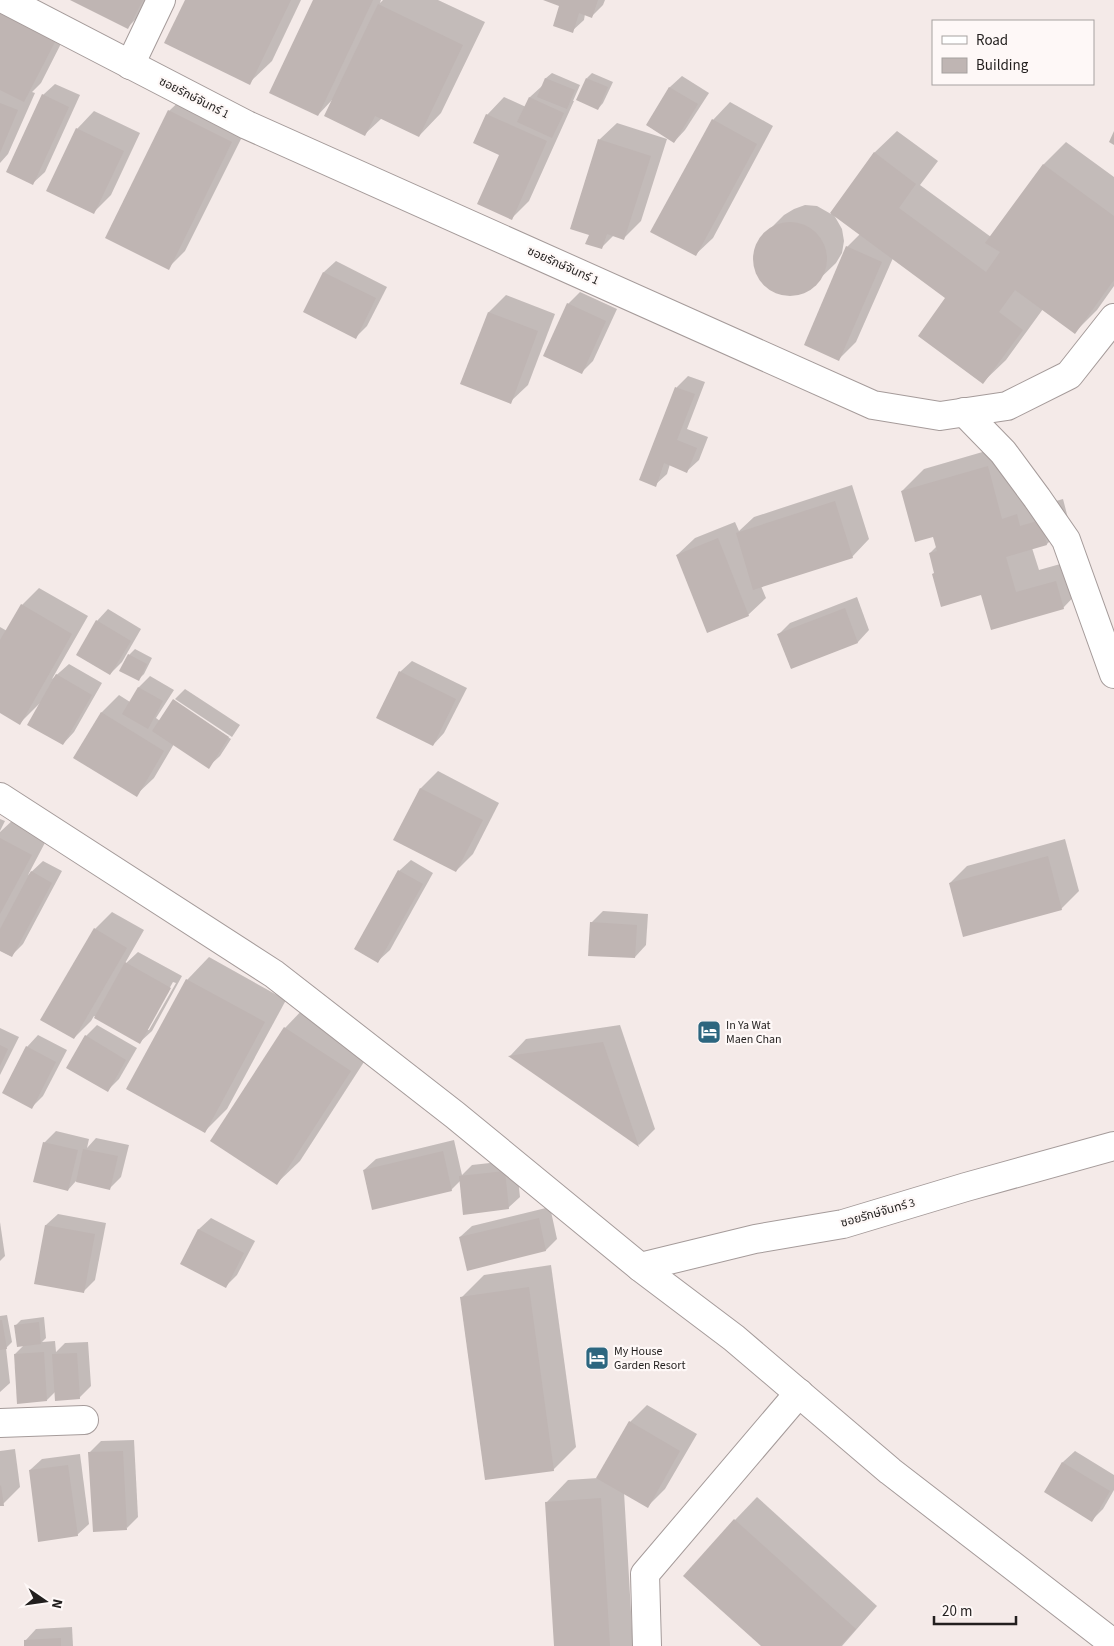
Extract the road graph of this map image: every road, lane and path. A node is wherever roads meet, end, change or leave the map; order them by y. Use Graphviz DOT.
graph roads {
  1 [pos="6,0"];
  2 [pos="161,0"];
  3 [pos="130,65"];
  4 [pos="1114,318"];
  5 [pos="964,412"];
  6 [pos="1113,667"];
  7 [pos="0,797"];
  8 [pos="1114,1146"];
  9 [pos="640,1267"];
  10 [pos="800,1393"];
  11 [pos="84,1420"];
  12 [pos="0,1423"];
  13 [pos="1114,1644"];
  14 [pos="647,1646"];
  1 -- 3 [label="street, ซอยรักษ์จันทร์ 1"];
  2 -- 3 [label="street"];
  3 -- 5 [label="street, ซอยรักษ์จันทร์ 1"];
  4 -- 5 [label="street, ซอยรักษ์จันทร์ 1"];
  5 -- 6 [label="street"];
  7 -- 9 [label="street"];
  8 -- 9 [label="street, ซอยรักษ์จันทร์ 3"];
  9 -- 10 [label="street"];
  10 -- 13 [label="street"];
  10 -- 14 [label="street"];
  11 -- 12 [label="street"];
}
